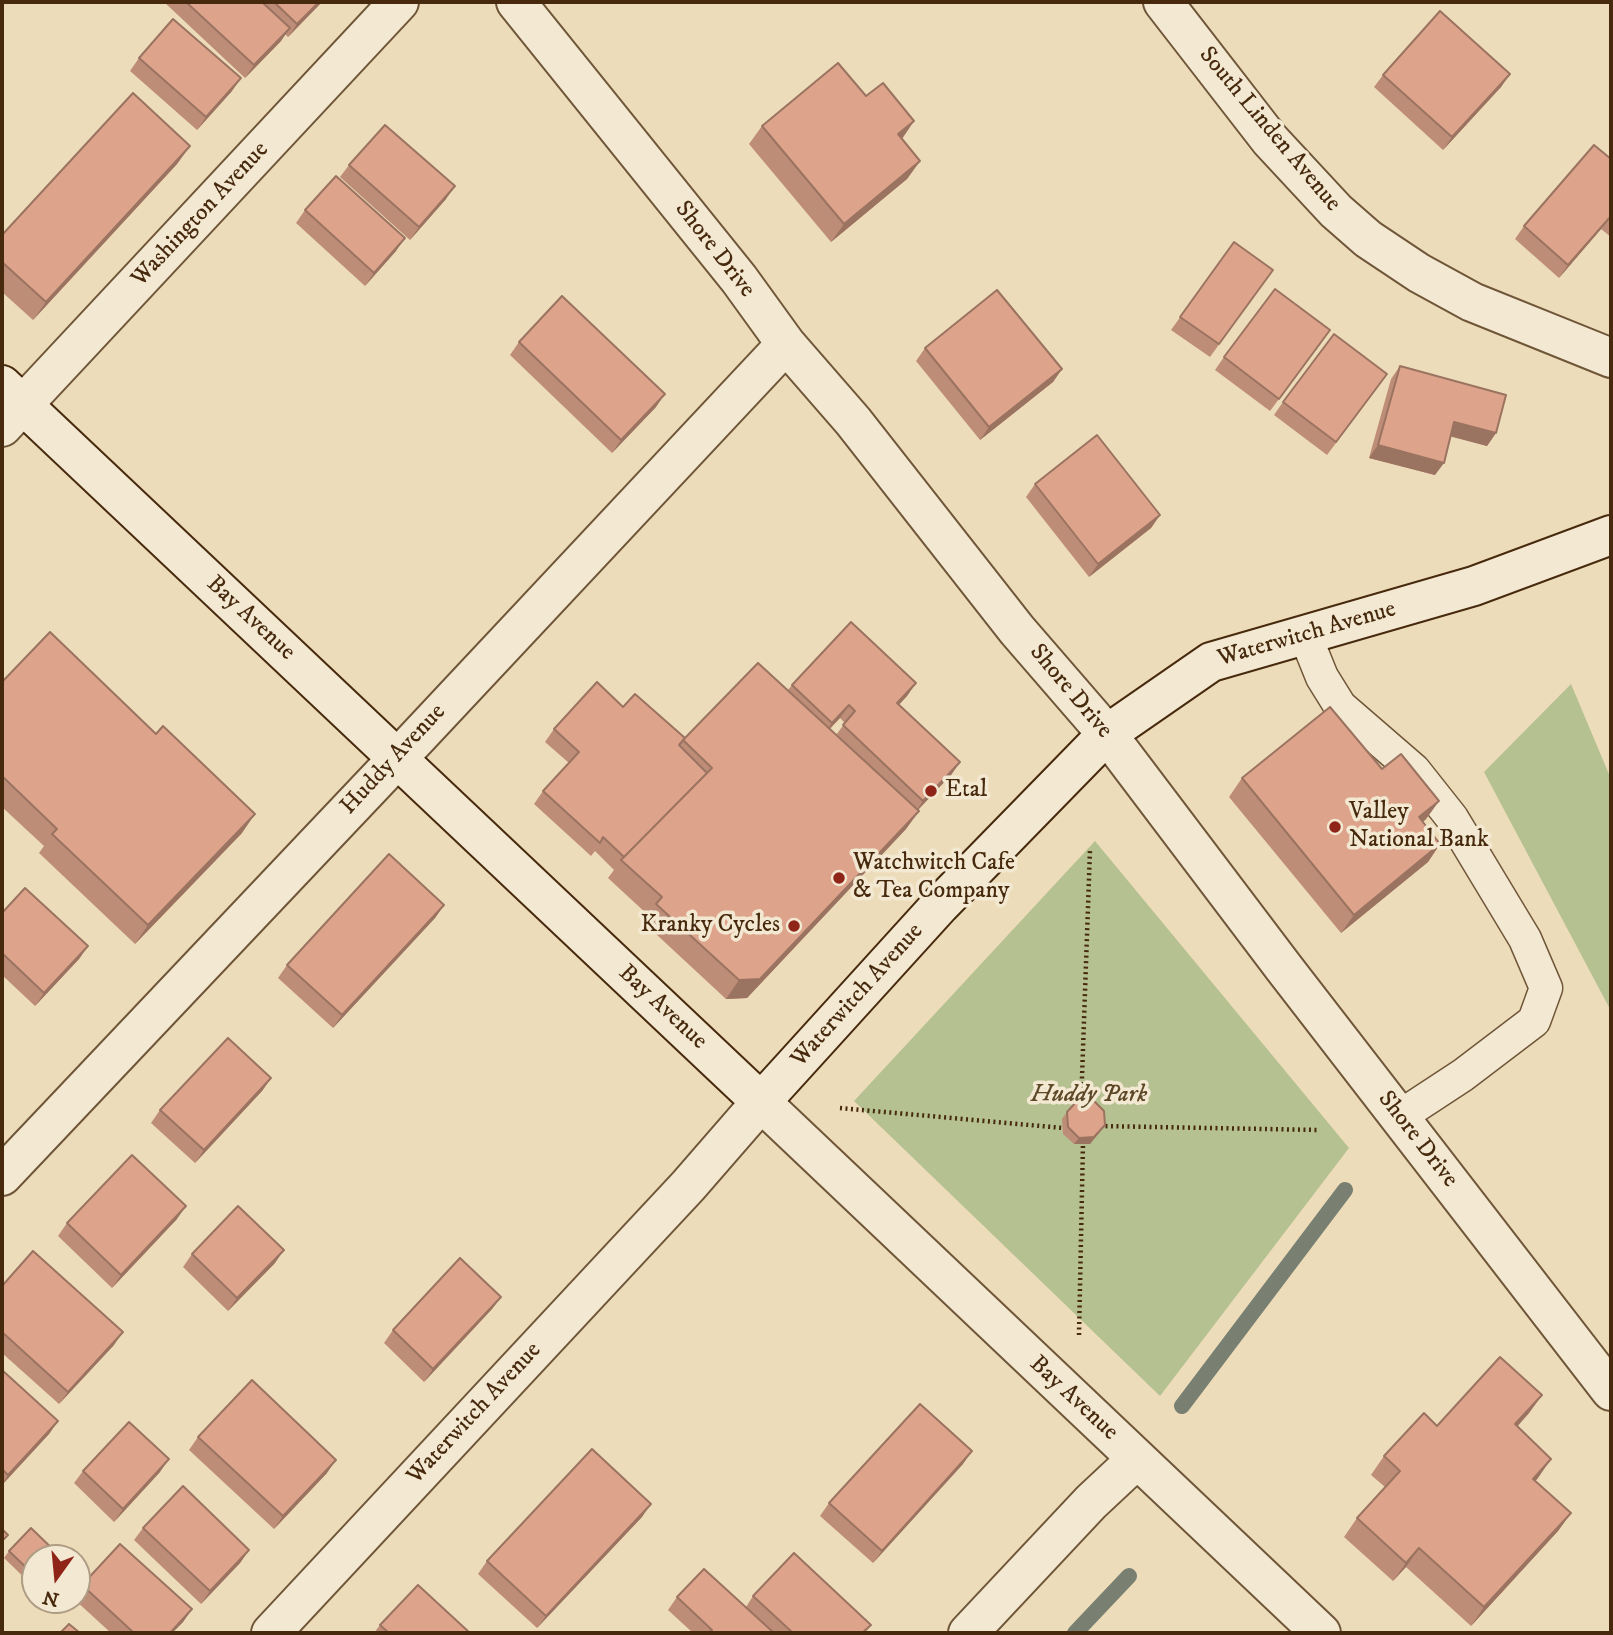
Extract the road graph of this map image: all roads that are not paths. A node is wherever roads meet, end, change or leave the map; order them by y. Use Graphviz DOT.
graph roads {
  1 [pos="399,2"];
  2 [pos="516,2"];
  3 [pos="1163,2"];
  4 [pos="786,344"];
  5 [pos="1611,358"];
  6 [pos="9,405"];
  7 [pos="1611,535"];
  8 [pos="1305,635"];
  9 [pos="1107,734"];
  10 [pos="397,759"];
  11 [pos="761,1102"];
  12 [pos="1399,1117"];
  13 [pos="2,1176"];
  14 [pos="1611,1391"];
  15 [pos="1137,1459"];
  16 [pos="271,1633"];
  17 [pos="968,1633"];
  18 [pos="1321,1633"];
  1 -- 6 [label="street, Washington Avenue"];
  2 -- 4 [label="street, Shore Drive"];
  3 -- 5 [label="street, South Linden Avenue"];
  4 -- 9 [label="street, Shore Drive"];
  4 -- 10 [label="street, Huddy Avenue"];
  6 -- 10 [label="street, Bay Avenue"];
  7 -- 8 [label="street, Waterwitch Avenue"];
  8 -- 9 [label="street, Waterwitch Avenue"];
  8 -- 12 [label="lane"];
  9 -- 11 [label="street, Waterwitch Avenue"];
  9 -- 12 [label="street, Shore Drive"];
  10 -- 11 [label="street, Bay Avenue"];
  10 -- 13 [label="street, Huddy Avenue"];
  11 -- 15 [label="street, Bay Avenue"];
  11 -- 16 [label="street, Waterwitch Avenue"];
  12 -- 14 [label="street, Shore Drive"];
  15 -- 17 [label="street"];
  15 -- 18 [label="street, Bay Avenue"];
}
